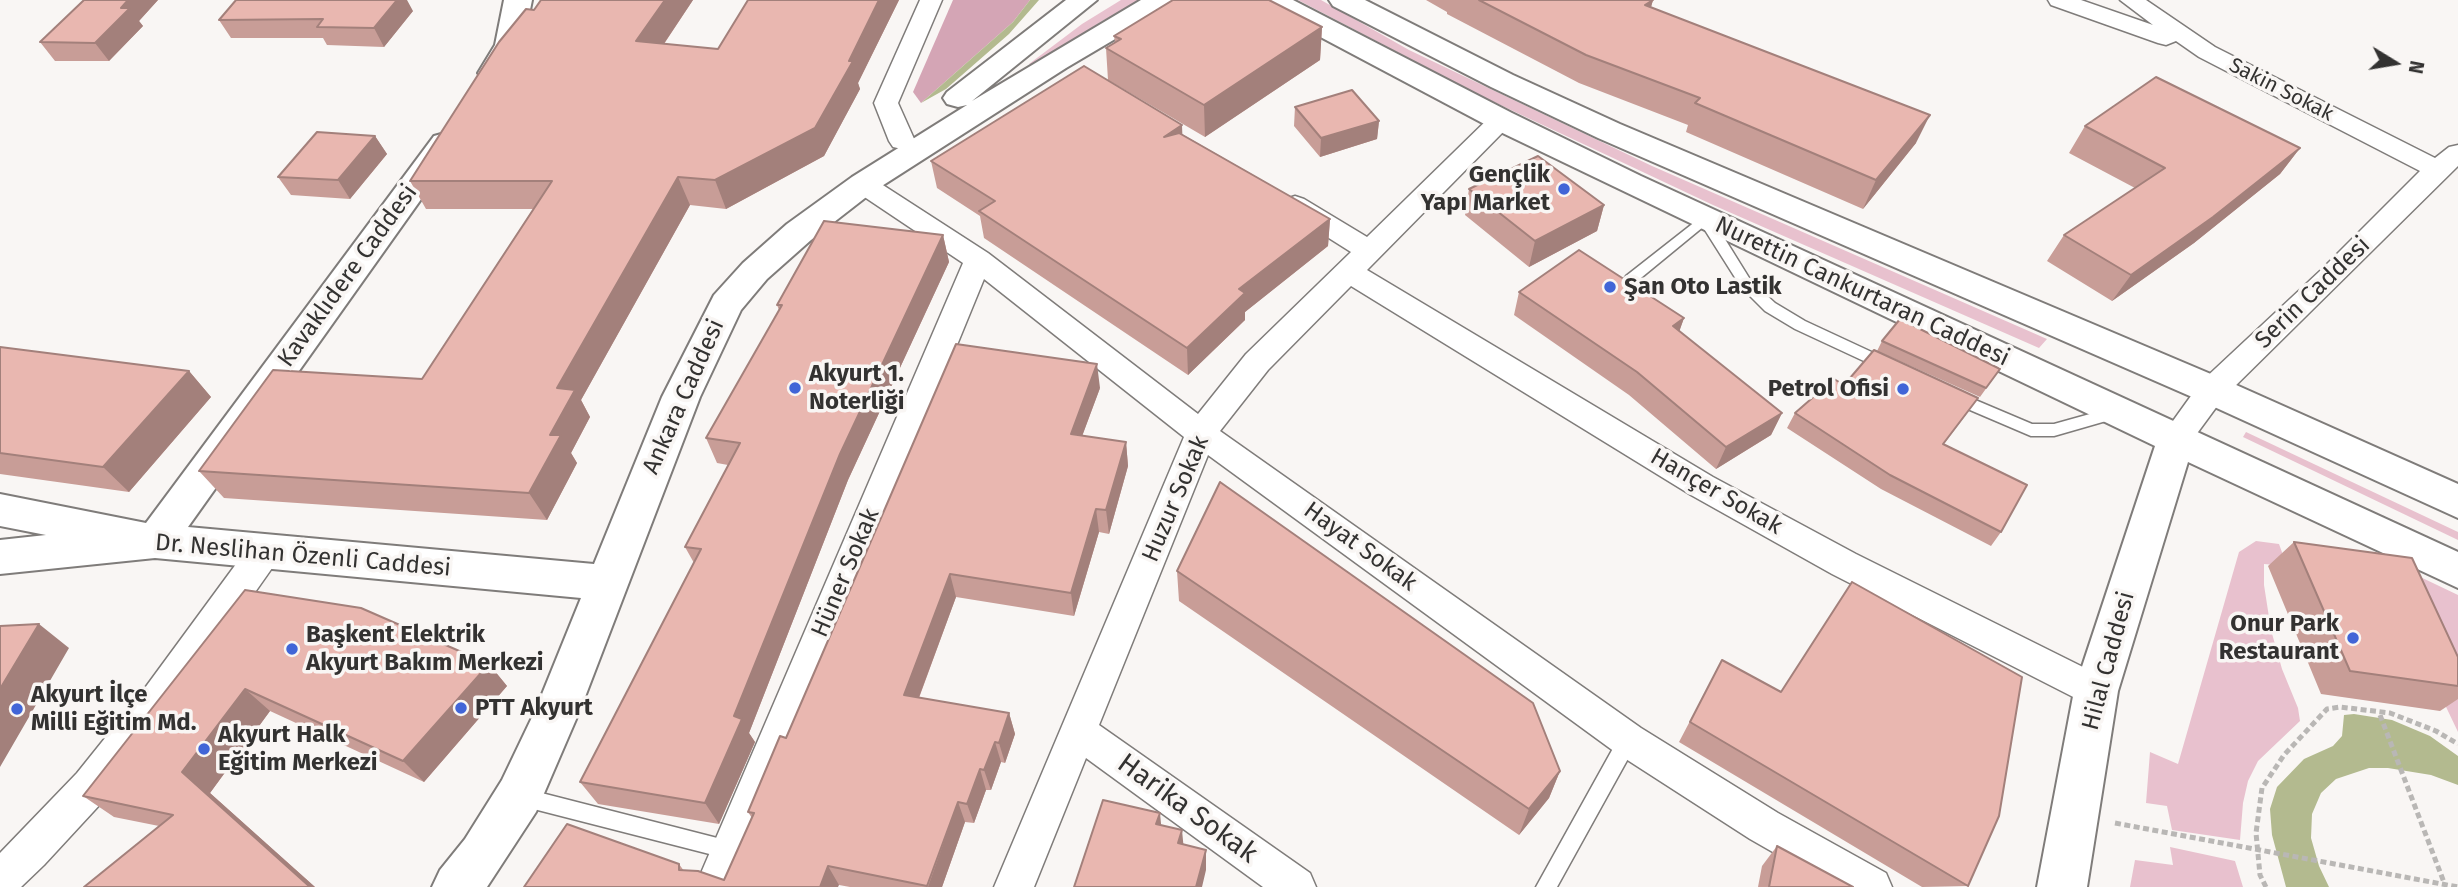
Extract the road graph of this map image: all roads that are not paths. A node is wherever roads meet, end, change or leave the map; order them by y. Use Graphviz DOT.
graph roads {
  1 [pos="518,0"];
  2 [pos="931,0"];
  3 [pos="1059,0"];
  4 [pos="1083,0"];
  5 [pos="1161,0"];
  6 [pos="1272,0"];
  7 [pos="1343,0"];
  8 [pos="2059,0"];
  9 [pos="2131,0"];
  10 [pos="1028,44"];
  11 [pos="2207,52"];
  12 [pos="1501,120"];
  13 [pos="902,141"];
  14 [pos="2448,161"];
  15 [pos="863,184"];
  16 [pos="1276,194"];
  17 [pos="1705,218"];
  18 [pos="978,260"];
  19 [pos="1358,260"];
  20 [pos="1631,279"];
  21 [pos="1899,371"];
  22 [pos="1936,389"];
  23 [pos="2212,390"];
  24 [pos="2118,412"];
  25 [pos="1201,433"];
  26 [pos="2176,439"];
  27 [pos="2458,502"];
  28 [pos="0,510"];
  29 [pos="155,541"];
  30 [pos="265,551"];
  31 [pos="0,557"];
  32 [pos="2458,571"];
  33 [pos="607,583"];
  34 [pos="2096,691"];
  35 [pos="1079,731"];
  36 [pos="1628,740"];
  37 [pos="519,796"];
  38 [pos="729,850"];
  39 [pos="0,879"];
  40 [pos="457,887"];
  41 [pos="715,887"];
  42 [pos="1014,887"];
  43 [pos="1296,887"];
  44 [pos="1546,887"];
  45 [pos="1872,887"];
  46 [pos="2062,887"];
  1 -- 29 [label="street, Kavaklıdere Caddesi"];
  2 -- 13 [label="street"];
  3 -- 10 [label="street, Ankara Caddesi"];
  4 -- 10 [label="street, Ankara Caddesi"];
  5 -- 15 [label="street, Ankara Caddesi"];
  6 -- 12 [label="street, Nurettin Cankurtaran Caddesi"];
  7 -- 23 [label="street, Nurettin Cankurtaran Caddesi"];
  8 -- 11 [label="street"];
  9 -- 11 [label="street, Sakin Sokak"];
  10 -- 13 [label="street, Ankara Caddesi"];
  11 -- 14 [label="street, Sakin Sokak"];
  12 -- 17 [label="street, Nurettin Cankurtaran Caddesi"];
  12 -- 19 [label="street, Huzur Sokak"];
  13 -- 15 [label="street, Ankara Caddesi"];
  14 -- 23 [label="street, Serin Caddesi"];
  15 -- 18 [label="street, Hayat Sokak"];
  15 -- 33 [label="street, Ankara Caddesi"];
  16 -- 19 [label="street, Hançer Sokak"];
  17 -- 20 [label="lane"];
  17 -- 21 [label="lane"];
  17 -- 24 [label="street, Nurettin Cankurtaran Caddesi"];
  18 -- 25 [label="street, Hayat Sokak"];
  18 -- 38 [label="street, Hüner Sokak"];
  19 -- 25 [label="street, Huzur Sokak"];
  19 -- 34 [label="street, Hançer Sokak"];
  22 -- 24 [label="lane"];
  23 -- 26 [label="street, Serin Caddesi"];
  23 -- 27 [label="street, Nurettin Cankurtaran Caddesi"];
  24 -- 26 [label="street, Nurettin Cankurtaran Caddesi"];
  25 -- 35 [label="street, Huzur Sokak"];
  25 -- 36 [label="street, Hayat Sokak"];
  26 -- 32 [label="street, Nurettin Cankurtaran Caddesi"];
  26 -- 34 [label="street, Hilal Caddesi"];
  28 -- 29 [label="street"];
  29 -- 30 [label="street, Dr. Neslihan Özenli Caddesi"];
  29 -- 31 [label="street, Dr. Neslihan Özenli Caddesi"];
  30 -- 33 [label="street, Dr. Neslihan Özenli Caddesi"];
  30 -- 39 [label="street"];
  33 -- 37 [label="street, Ankara Caddesi"];
  34 -- 46 [label="street, Hilal Caddesi"];
  35 -- 42 [label="street, Huzur Sokak"];
  35 -- 43 [label="street, Harika Sokak"];
  36 -- 44 [label="lane"];
  36 -- 45 [label="street, Hayat Sokak"];
  37 -- 38 [label="lane"];
  37 -- 40 [label="street, Ankara Caddesi"];
  38 -- 41 [label="street, Hüner Sokak"];
}
